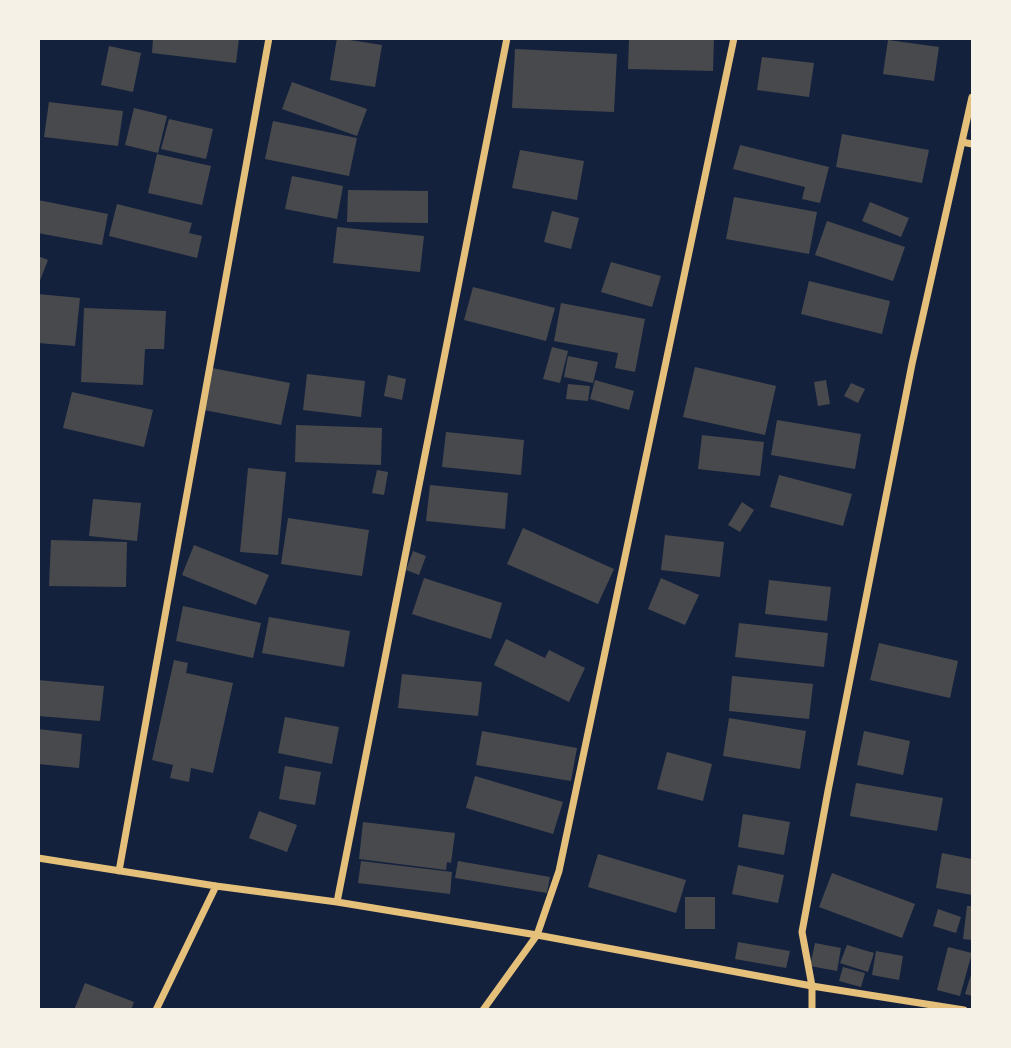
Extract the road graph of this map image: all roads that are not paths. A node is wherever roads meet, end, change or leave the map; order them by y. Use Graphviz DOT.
graph roads {
  1 [pos="270,38"];
  2 [pos="508,38"];
  3 [pos="734,38"];
  4 [pos="972,97"];
  5 [pos="962,142"];
  6 [pos="972,144"];
  7 [pos="38,858"];
  8 [pos="119,871"];
  9 [pos="216,886"];
  10 [pos="337,902"];
  11 [pos="537,935"];
  12 [pos="812,986"];
  13 [pos="156,1010"];
  14 [pos="483,1010"];
  15 [pos="812,1010"];
  16 [pos="964,1010"];
  1 -- 8 [label="street"];
  2 -- 10 [label="street"];
  3 -- 11 [label="street"];
  4 -- 5 [label="street"];
  5 -- 6 [label="street"];
  5 -- 12 [label="street"];
  7 -- 8 [label="street"];
  8 -- 9 [label="street"];
  9 -- 10 [label="street"];
  9 -- 13 [label="street"];
  10 -- 11 [label="street"];
  11 -- 12 [label="street"];
  11 -- 14 [label="street"];
  12 -- 15 [label="street"];
  12 -- 16 [label="street"];
}
